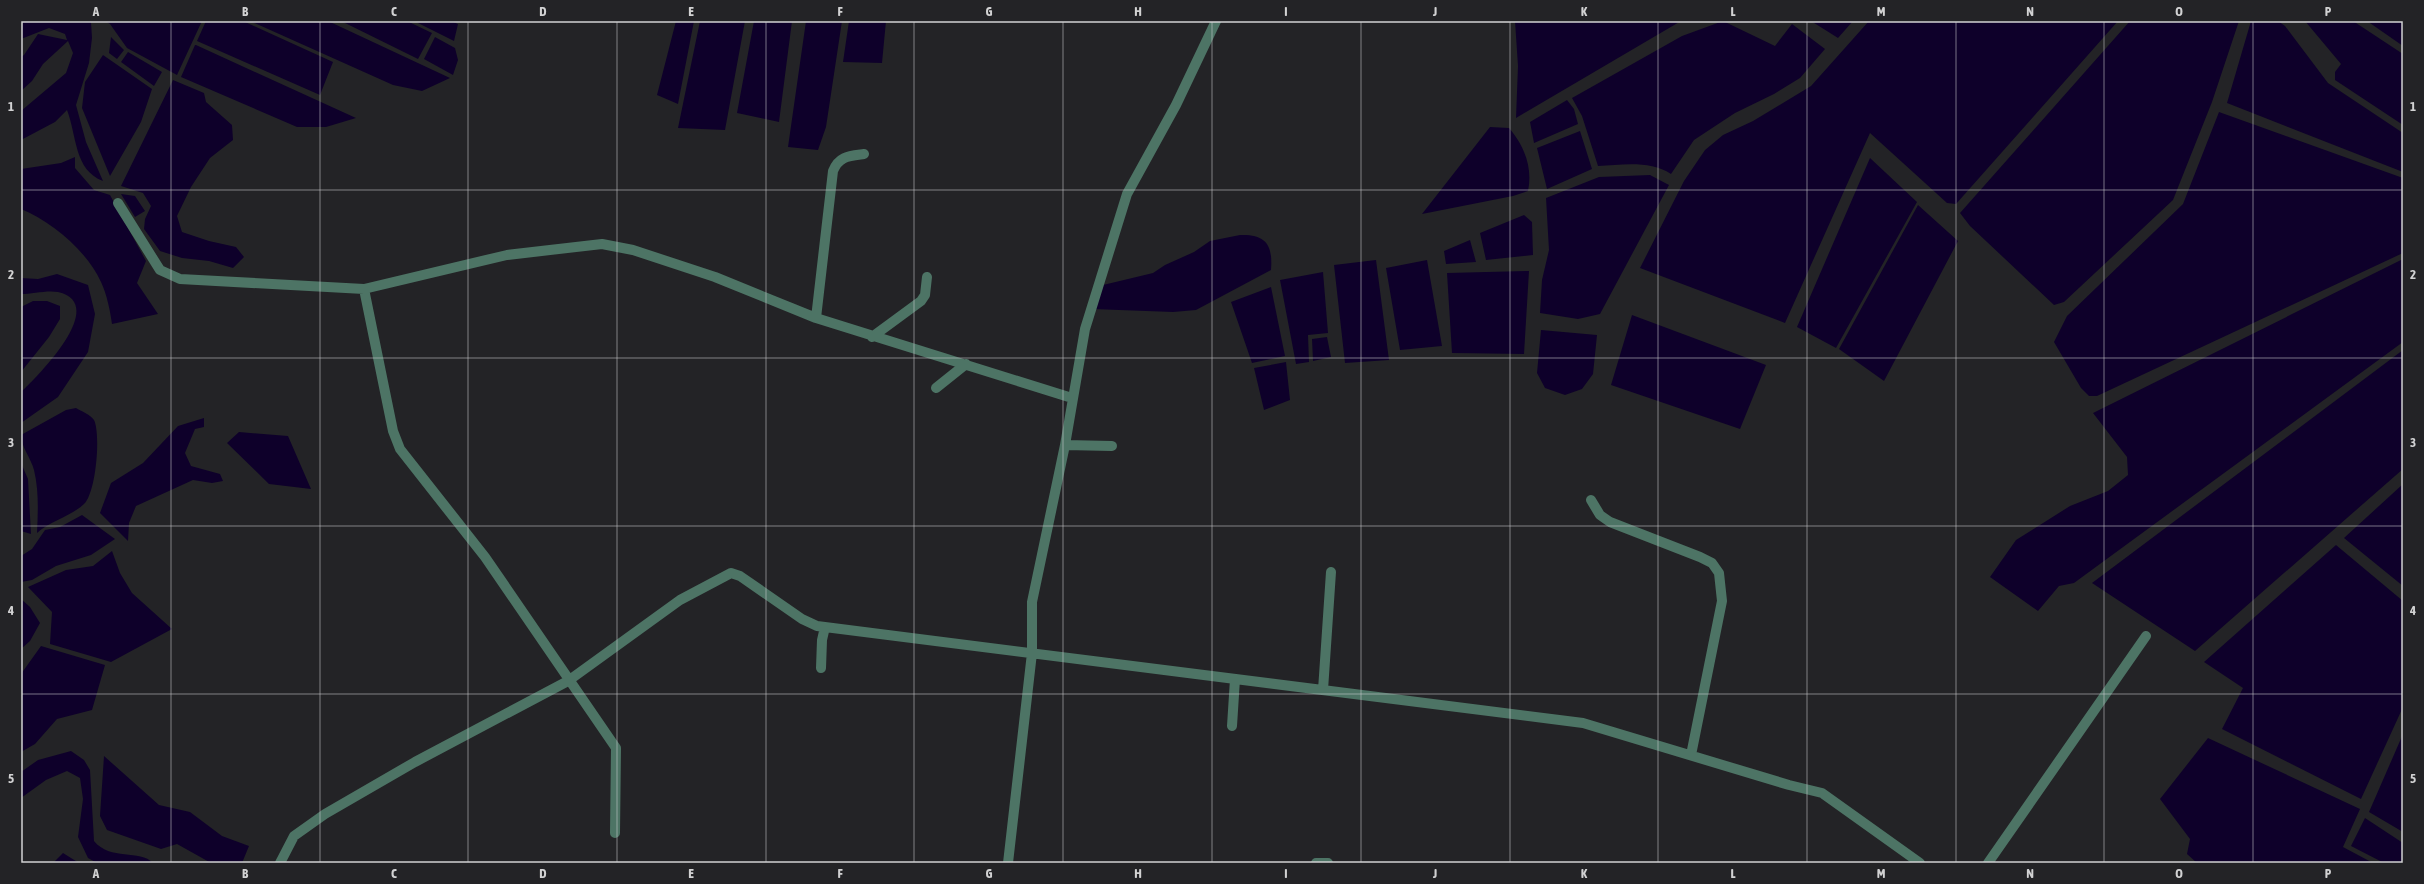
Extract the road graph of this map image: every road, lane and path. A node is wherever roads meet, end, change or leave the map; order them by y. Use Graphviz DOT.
graph roads {
  1 [pos="1216,21"];
  2 [pos="864,154"];
  3 [pos="118,203"];
  4 [pos="927,277"];
  5 [pos="364,289"];
  6 [pos="816,318"];
  7 [pos="872,337"];
  8 [pos="966,364"];
  9 [pos="936,388"];
  10 [pos="1072,398"];
  11 [pos="1065,445"];
  12 [pos="1112,446"];
  13 [pos="1591,500"];
  14 [pos="1331,572"];
  15 [pos="825,627"];
  16 [pos="2146,636"];
  17 [pos="1032,653"];
  18 [pos="821,668"];
  19 [pos="1235,680"];
  20 [pos="568,681"];
  21 [pos="1323,690"];
  22 [pos="1232,726"];
  23 [pos="1691,756"];
  24 [pos="615,833"];
  25 [pos="280,863"];
  26 [pos="1008,863"];
  27 [pos="1316,863"];
  28 [pos="1328,863"];
  29 [pos="1920,863"];
  30 [pos="1988,863"];
  1 -- 10 [label="street"];
  2 -- 6 [label="street"];
  3 -- 5 [label="street"];
  4 -- 7 [label="street"];
  5 -- 6 [label="street"];
  5 -- 20 [label="street"];
  6 -- 7 [label="street"];
  7 -- 8 [label="street"];
  8 -- 9 [label="street"];
  8 -- 10 [label="street"];
  10 -- 11 [label="street"];
  11 -- 12 [label="street"];
  11 -- 17 [label="street"];
  13 -- 23 [label="street"];
  14 -- 21 [label="street"];
  15 -- 17 [label="street"];
  15 -- 18 [label="street"];
  15 -- 20 [label="street"];
  16 -- 30 [label="street"];
  17 -- 19 [label="street"];
  17 -- 26 [label="street"];
  19 -- 21 [label="street"];
  19 -- 22 [label="street"];
  20 -- 24 [label="street"];
  20 -- 25 [label="street"];
  21 -- 23 [label="street"];
  23 -- 29 [label="street"];
  27 -- 28 [label="street"];
}
